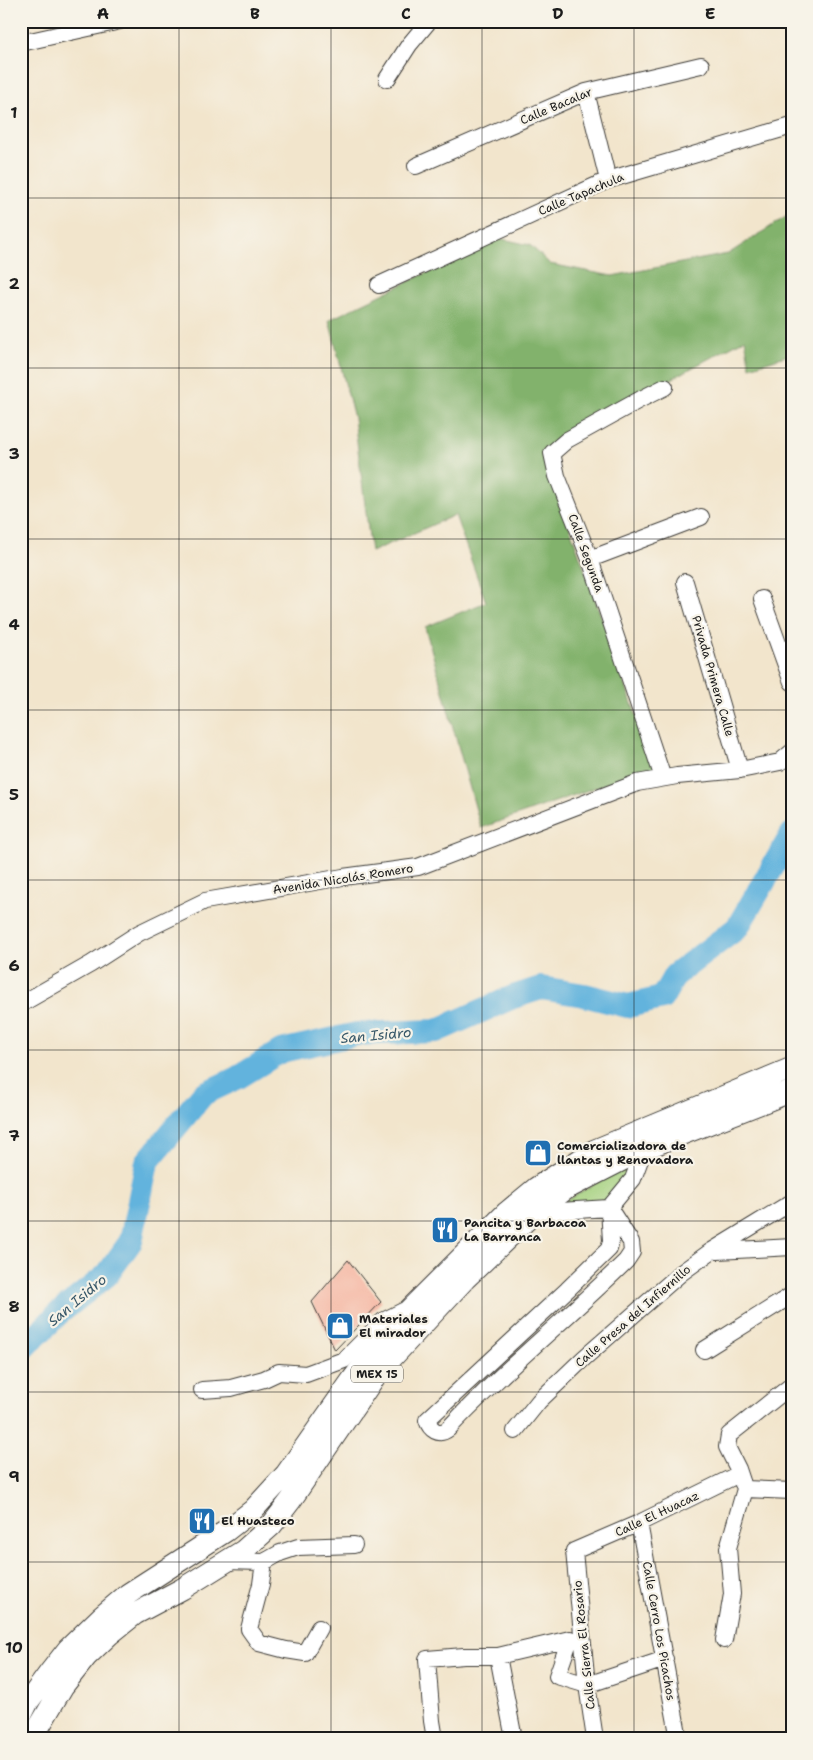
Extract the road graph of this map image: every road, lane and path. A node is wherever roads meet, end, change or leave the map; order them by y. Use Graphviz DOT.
graph roads {
  1 [pos="120,21"];
  2 [pos="429,21"];
  3 [pos="21,44"];
  4 [pos="701,65"];
  5 [pos="387,79"];
  6 [pos="586,92"];
  7 [pos="792,126"];
  8 [pos="416,166"];
  9 [pos="608,180"];
  10 [pos="379,285"];
  11 [pos="666,387"];
  12 [pos="701,517"];
  13 [pos="590,559"];
  14 [pos="685,582"];
  15 [pos="762,599"];
  16 [pos="792,682"];
  17 [pos="792,752"];
  18 [pos="740,770"];
  19 [pos="663,778"];
  20 [pos="21,1004"];
  21 [pos="792,1068"];
  22 [pos="792,1091"];
  23 [pos="644,1149"];
  24 [pos="792,1202"];
  25 [pos="609,1208"];
  26 [pos="536,1211"];
  27 [pos="792,1247"];
  28 [pos="713,1251"];
  29 [pos="567,1290"];
  30 [pos="792,1295"];
  31 [pos="581,1304"];
  32 [pos="411,1307"];
  33 [pos="704,1350"];
  34 [pos="486,1363"];
  35 [pos="499,1377"];
  36 [pos="792,1386"];
  37 [pos="202,1390"];
  38 [pos="515,1431"];
  39 [pos="742,1481"];
  40 [pos="792,1490"];
  41 [pos="639,1523"];
  42 [pos="354,1545"];
  43 [pos="574,1551"];
  44 [pos="226,1561"];
  45 [pos="264,1562"];
  46 [pos="319,1628"];
  47 [pos="724,1640"];
  48 [pos="498,1656"];
  49 [pos="664,1659"];
  50 [pos="587,1685"];
  51 [pos="21,1716"];
  52 [pos="32,1739"];
  53 [pos="435,1739"];
  54 [pos="514,1739"];
  55 [pos="595,1739"];
  56 [pos="679,1739"];
  1 -- 3 [label="street"];
  2 -- 5 [label="street"];
  4 -- 6 [label="street, Calle Bacalar"];
  6 -- 8 [label="street, Calle Bacalar"];
  6 -- 9 [label="street"];
  7 -- 9 [label="street, Calle Tapachula"];
  9 -- 10 [label="street, Calle Tapachula"];
  11 -- 13 [label="street, Calle Segunda"];
  12 -- 13 [label="street"];
  13 -- 19 [label="street, Calle Segunda"];
  14 -- 18 [label="street, Privada Primera Calle"];
  15 -- 16 [label="street"];
  17 -- 18 [label="street, Avenida Nicolás Romero"];
  18 -- 19 [label="street, Avenida Nicolás Romero"];
  19 -- 20 [label="street, Avenida Nicolás Romero"];
  21 -- 32 [label="main road, MEX 15"];
  22 -- 23 [label="main road, MEX 15"];
  23 -- 25 [label="street"];
  23 -- 26 [label="main road, MEX 15"];
  24 -- 28 [label="street, Calle Presa del Infiernillo"];
  25 -- 26 [label="street"];
  25 -- 29 [label="street"];
  25 -- 31 [label="street"];
  26 -- 44 [label="main road, MEX 15"];
  27 -- 28 [label="street"];
  28 -- 38 [label="street, Calle Presa del Infiernillo"];
  29 -- 31 [label="street"];
  29 -- 34 [label="street"];
  30 -- 33 [label="street"];
  31 -- 35 [label="street"];
  32 -- 37 [label="street"];
  32 -- 51 [label="main road, MEX 15"];
  34 -- 35 [label="street"];
  34 -- 35 [label="street"];
  36 -- 39 [label="street"];
  39 -- 40 [label="street"];
  39 -- 41 [label="street, Calle El Huacaz"];
  39 -- 47 [label="street"];
  41 -- 43 [label="street, Calle El Huacaz"];
  41 -- 49 [label="street, Calle Cerro Los Picachos"];
  42 -- 45 [label="street"];
  43 -- 50 [label="street, Calle Sierra El Rosario"];
  44 -- 45 [label="street"];
  44 -- 52 [label="main road, MEX 15"];
  45 -- 46 [label="street"];
  48 -- 50 [label="street"];
  48 -- 53 [label="street"];
  48 -- 54 [label="street"];
  49 -- 50 [label="street"];
  49 -- 56 [label="street, Calle Cerro Los Picachos"];
  50 -- 55 [label="street, Calle Sierra El Rosario"];
}
